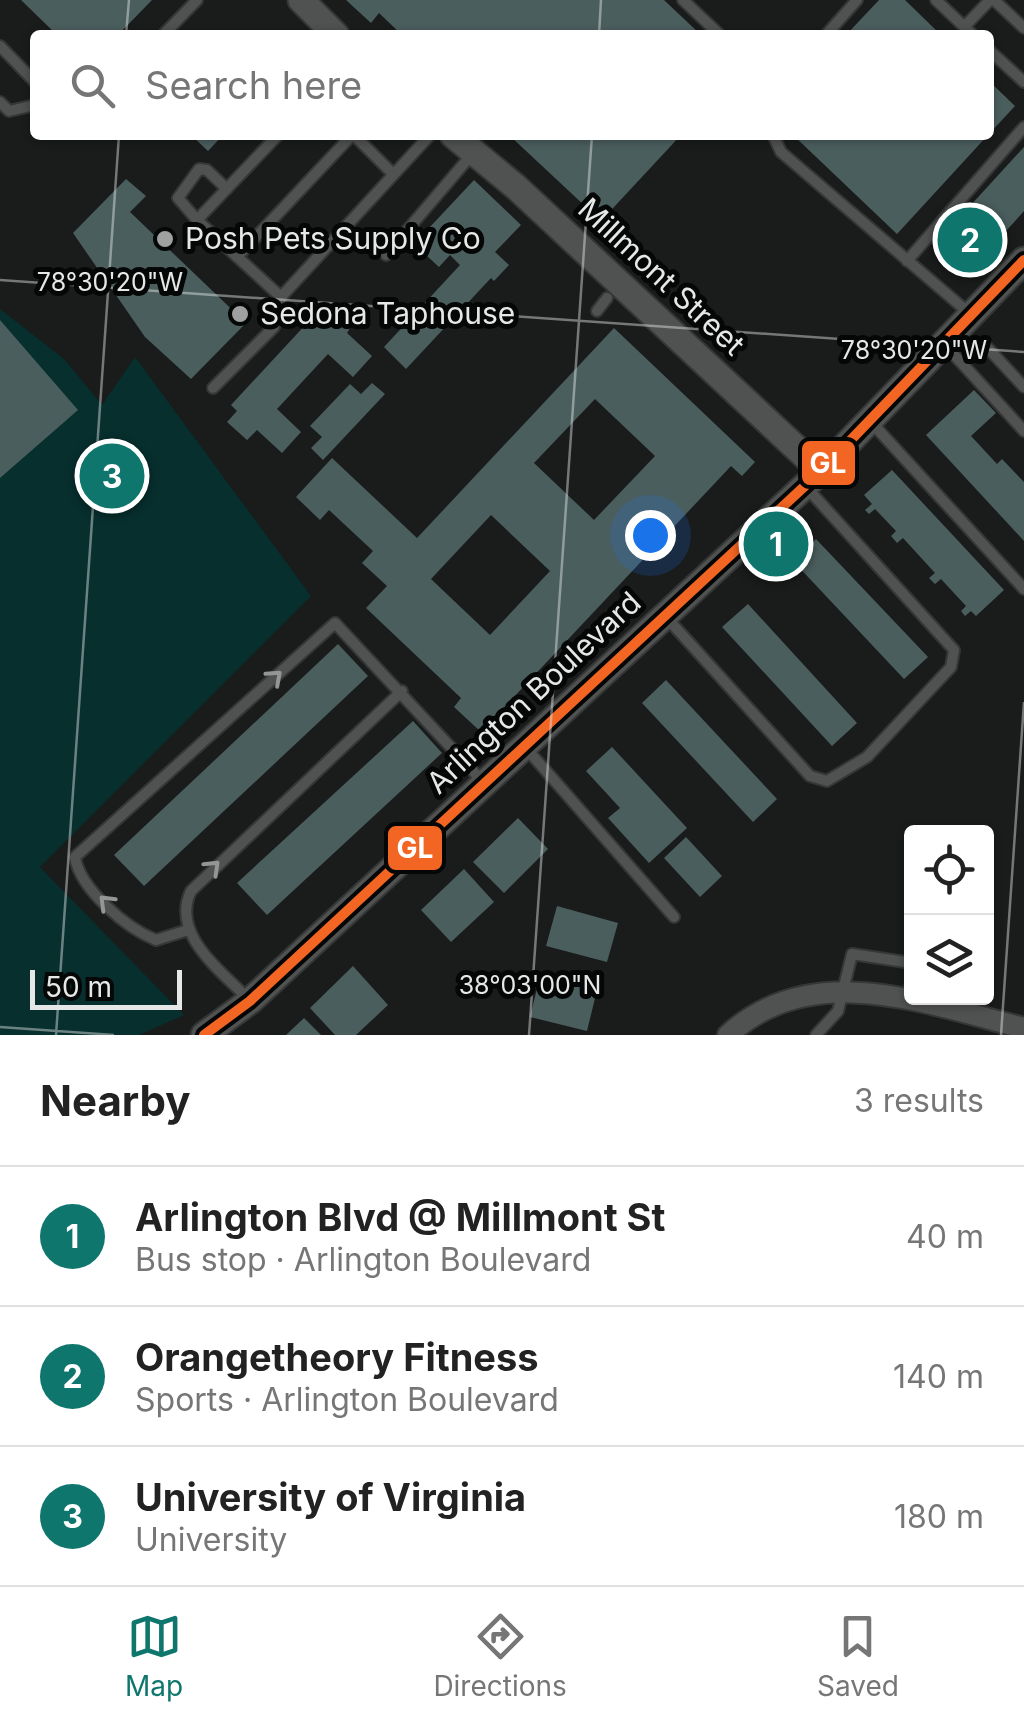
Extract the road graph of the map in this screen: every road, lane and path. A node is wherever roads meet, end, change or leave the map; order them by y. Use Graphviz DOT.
graph roads {
  1 [pos="198,0"];
  2 [pos="301,0"];
  3 [pos="684,0"];
  4 [pos="857,0"];
  5 [pos="936,0"];
  6 [pos="992,0"];
  7 [pos="1024,28"];
  8 [pos="168,30"];
  9 [pos="331,30"];
  10 [pos="715,30"];
  11 [pos="830,30"];
  12 [pos="968,30"];
  13 [pos="970,30"];
  14 [pos="0,46"];
  15 [pos="994,55"];
  16 [pos="30,77"];
  17 [pos="1024,82"];
  18 [pos="0,102"];
  19 [pos="30,106"];
  20 [pos="1024,127"];
  21 [pos="273,140"];
  22 [pos="348,140"];
  23 [pos="358,140"];
  24 [pos="425,140"];
  25 [pos="458,140"];
  26 [pos="776,140"];
  27 [pos="474,152"];
  28 [pos="393,174"];
  29 [pos="227,189"];
  30 [pos="197,220"];
  31 [pos="386,255"];
  32 [pos="237,257"];
  33 [pos="907,260"];
  34 [pos="1024,260"];
  35 [pos="281,298"];
  36 [pos="607,298"];
  37 [pos="596,311"];
  38 [pos="973,317"];
  39 [pos="946,345"];
  40 [pos="986,345"];
  41 [pos="1024,387"];
  42 [pos="213,388"];
  43 [pos="870,422"];
  44 [pos="1024,431"];
  45 [pos="813,479"];
  46 [pos="1024,589"];
  47 [pos="665,616"];
  48 [pos="402,691"];
  49 [pos="525,746"];
  50 [pos="484,784"];
  51 [pos="674,918"];
  52 [pos="188,930"];
  53 [pos="904,962"];
  54 [pos="846,992"];
  55 [pos="904,999"];
  56 [pos="250,1000"];
  57 [pos="929,1005"];
  58 [pos="1024,1028"];
  59 [pos="204,1035"];
  60 [pos="728,1035"];
  61 [pos="816,1035"];
  1 -- 8 [label="lane"];
  2 -- 9 [label="street"];
  3 -- 10 [label="lane"];
  4 -- 11 [label="lane"];
  5 -- 12 [label="lane"];
  6 -- 7 [label="lane"];
  6 -- 13 [label="lane"];
  14 -- 16 [label="lane"];
  15 -- 17 [label="lane"];
  18 -- 19 [label="lane"];
  20 -- 33 [label="lane"];
  21 -- 29 [label="lane"];
  22 -- 32 [label="lane"];
  23 -- 28 [label="lane"];
  24 -- 28 [label="lane"];
  25 -- 27 [label="street, Millmont Street"];
  26 -- 33 [label="lane"];
  27 -- 31 [label="lane"];
  27 -- 45 [label="street, Millmont Street"];
  28 -- 35 [label="lane"];
  29 -- 30 [label="lane"];
  29 -- 30 [label="lane"];
  30 -- 32 [label="lane"];
  32 -- 35 [label="lane"];
  33 -- 38 [label="lane"];
  34 -- 38 [label="street, Arlington Boulevard"];
  35 -- 42 [label="lane"];
  36 -- 37 [label="lane"];
  38 -- 39 [label="street, Arlington Boulevard"];
  39 -- 43 [label="street, Arlington Boulevard"];
  39 -- 44 [label="lane"];
  40 -- 41 [label="lane"];
  43 -- 45 [label="street, Arlington Boulevard"];
  43 -- 46 [label="lane"];
  45 -- 47 [label="street, Arlington Boulevard"];
  45 -- 47 [label="lane"];
  47 -- 49 [label="street, Arlington Boulevard"];
  48 -- 50 [label="lane"];
  52 -- 48 [label="lane, one-way"];
  52 -- 48 [label="lane, one-way"];
  49 -- 50 [label="street, Arlington Boulevard"];
  49 -- 51 [label="lane"];
  50 -- 56 [label="street, Arlington Boulevard"];
  52 -- 56 [label="lane"];
  53 -- 54 [label="lane"];
  54 -- 55 [label="street"];
  54 -- 60 [label="street"];
  54 -- 61 [label="lane"];
  56 -- 59 [label="street, Arlington Boulevard"];
  57 -- 58 [label="street"];
}
